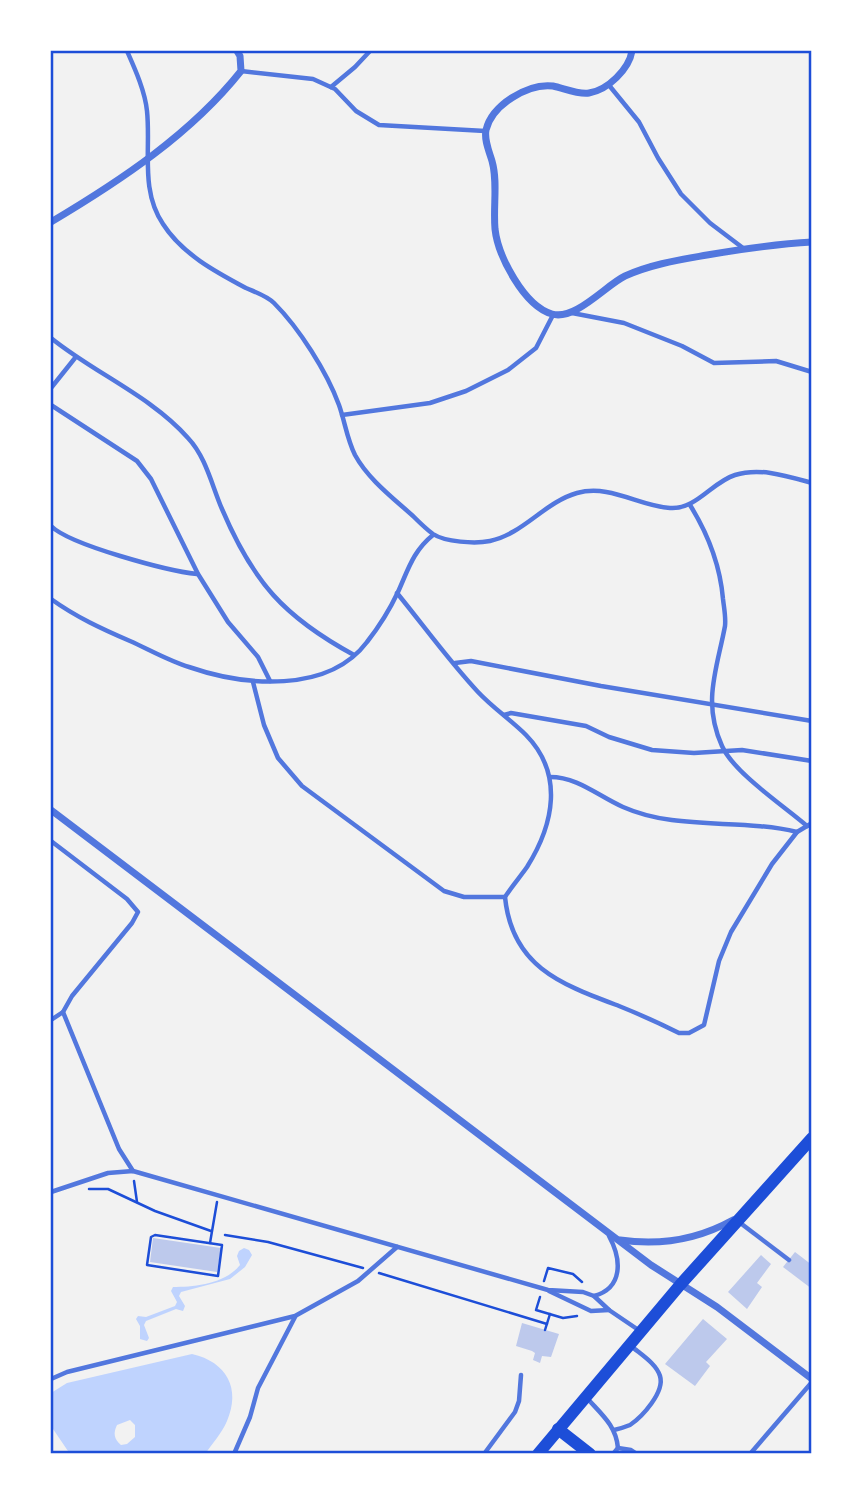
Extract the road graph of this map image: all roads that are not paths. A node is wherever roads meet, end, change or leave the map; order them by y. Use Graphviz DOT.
graph roads {
  1 [pos="127,51"];
  2 [pos="237,51"];
  3 [pos="370,51"];
  4 [pos="632,51"];
  5 [pos="241,71"];
  6 [pos="608,84"];
  7 [pos="331,87"];
  8 [pos="485,131"];
  9 [pos="148,158"];
  10 [pos="51,222"];
  11 [pos="812,242"];
  12 [pos="743,249"];
  13 [pos="571,312"];
  14 [pos="553,315"];
  15 [pos="51,338"];
  16 [pos="75,358"];
  17 [pos="812,372"];
  18 [pos="51,388"];
  19 [pos="51,405"];
  20 [pos="342,415"];
  21 [pos="812,482"];
  22 [pos="690,505"];
  23 [pos="51,526"];
  24 [pos="433,535"];
  25 [pos="198,574"];
  26 [pos="397,593"];
  27 [pos="51,599"];
  28 [pos="354,655"];
  29 [pos="454,663"];
  30 [pos="270,681"];
  31 [pos="253,682"];
  32 [pos="712,704"];
  33 [pos="504,715"];
  34 [pos="812,721"];
  35 [pos="725,751"];
  36 [pos="812,761"];
  37 [pos="550,777"];
  38 [pos="51,810"];
  39 [pos="810,825"];
  40 [pos="797,832"];
  41 [pos="51,841"];
  42 [pos="505,897"];
  43 [pos="63,1012"];
  44 [pos="51,1020"];
  45 [pos="812,1138"];
  46 [pos="133,1171"];
  47 [pos="51,1192"];
  48 [pos="743,1218"];
  49 [pos="607,1233"];
  50 [pos="616,1239"];
  51 [pos="398,1247"];
  52 [pos="789,1260"];
  53 [pos="680,1285"];
  54 [pos="548,1290"];
  55 [pos="593,1296"];
  56 [pos="609,1310"];
  57 [pos="295,1316"];
  58 [pos="641,1332"];
  59 [pos="630,1345"];
  60 [pos="521,1375"];
  61 [pos="51,1379"];
  62 [pos="812,1381"];
  63 [pos="586,1397"];
  64 [pos="558,1429"];
  65 [pos="614,1430"];
  66 [pos="618,1448"];
  67 [pos="234,1454"];
  68 [pos="484,1454"];
  69 [pos="538,1454"];
  70 [pos="590,1454"];
  71 [pos="612,1454"];
  72 [pos="637,1454"];
  73 [pos="750,1454"];
  1 -- 9 [label="lane"];
  2 -- 5 [label="street"];
  3 -- 7 [label="lane"];
  4 -- 6 [label="street"];
  5 -- 7 [label="lane"];
  5 -- 9 [label="street"];
  6 -- 8 [label="street"];
  6 -- 12 [label="lane"];
  7 -- 8 [label="lane"];
  8 -- 14 [label="street"];
  9 -- 10 [label="street"];
  9 -- 20 [label="lane"];
  11 -- 12 [label="street"];
  12 -- 13 [label="street"];
  13 -- 14 [label="street"];
  13 -- 17 [label="lane"];
  14 -- 20 [label="lane"];
  15 -- 16 [label="lane"];
  16 -- 18 [label="lane"];
  16 -- 28 [label="lane"];
  19 -- 25 [label="lane"];
  20 -- 24 [label="lane"];
  21 -- 22 [label="lane"];
  22 -- 24 [label="lane"];
  22 -- 32 [label="lane"];
  23 -- 25 [label="lane"];
  24 -- 26 [label="lane"];
  25 -- 30 [label="lane"];
  26 -- 28 [label="lane"];
  26 -- 29 [label="lane"];
  27 -- 31 [label="lane"];
  28 -- 30 [label="lane"];
  29 -- 32 [label="lane"];
  29 -- 33 [label="lane"];
  30 -- 31 [label="lane"];
  31 -- 42 [label="lane"];
  32 -- 34 [label="lane"];
  32 -- 35 [label="lane"];
  33 -- 35 [label="lane"];
  33 -- 37 [label="lane"];
  35 -- 36 [label="lane"];
  35 -- 39 [label="lane"];
  37 -- 40 [label="lane"];
  37 -- 42 [label="lane"];
  38 -- 49 [label="street"];
  39 -- 40 [label="lane"];
  40 -- 42 [label="lane"];
  41 -- 43 [label="lane"];
  43 -- 44 [label="lane"];
  43 -- 46 [label="lane"];
  45 -- 48 [label="main road"];
  46 -- 47 [label="lane"];
  46 -- 51 [label="lane"];
  48 -- 50 [label="street"];
  48 -- 52 [label="lane"];
  48 -- 53 [label="main road"];
  49 -- 50 [label="street"];
  49 -- 55 [label="lane"];
  50 -- 53 [label="street"];
  51 -- 54 [label="lane"];
  51 -- 57 [label="lane"];
  53 -- 58 [label="main road"];
  53 -- 62 [label="street"];
  54 -- 55 [label="lane"];
  54 -- 56 [label="lane"];
  55 -- 56 [label="lane"];
  56 -- 58 [label="lane"];
  57 -- 61 [label="lane"];
  57 -- 67 [label="lane"];
  58 -- 59 [label="main road"];
  59 -- 63 [label="main road"];
  59 -- 65 [label="lane"];
  60 -- 68 [label="lane"];
  62 -- 73 [label="lane"];
  63 -- 64 [label="main road"];
  63 -- 65 [label="lane"];
  64 -- 69 [label="main road"];
  64 -- 70 [label="main road"];
  65 -- 66 [label="lane"];
  66 -- 71 [label="lane"];
  66 -- 72 [label="lane"];
}
